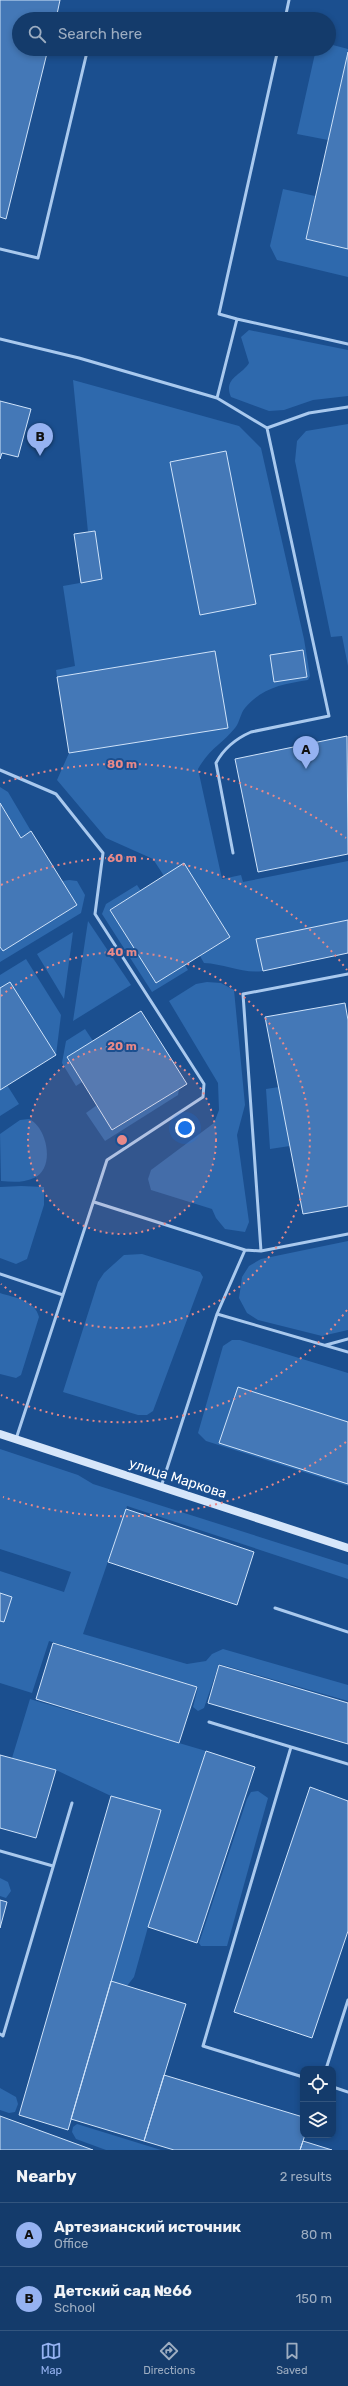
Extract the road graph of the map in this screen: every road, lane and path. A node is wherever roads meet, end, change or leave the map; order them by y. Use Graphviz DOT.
graph roads {
  1 [pos="289,0"];
  2 [pos="286,12"];
  3 [pos="86,56"];
  4 [pos="276,56"];
  5 [pos="0,249"];
  6 [pos="237,319"];
  7 [pos="0,339"];
  8 [pos="348,344"];
  9 [pos="217,398"];
  10 [pos="348,407"];
  11 [pos="267,428"];
  12 [pos="0,770"];
  13 [pos="233,853"];
  14 [pos="348,974"];
  15 [pos="94,1202"];
  16 [pos="348,1234"];
  17 [pos="245,1250"];
  18 [pos="261,1251"];
  19 [pos="0,1274"];
  20 [pos="63,1295"];
  21 [pos="217,1314"];
  22 [pos="348,1339"];
  23 [pos="326,1345"];
  24 [pos="348,1352"];
  25 [pos="0,1434"];
  26 [pos="16,1439"];
  27 [pos="161,1487"];
  28 [pos="348,1548"];
  29 [pos="275,1608"];
  30 [pos="348,1632"];
  31 [pos="209,1722"];
  32 [pos="291,1747"];
  33 [pos="348,1764"];
  34 [pos="72,1803"];
  35 [pos="0,1851"];
  36 [pos="53,1866"];
  37 [pos="348,2000"];
  38 [pos="0,2034"];
  39 [pos="327,2066"];
  40 [pos="300,2077"];
  41 [pos="336,2088"];
  42 [pos="348,2092"];
  1 -- 2 [label="lane"];
  3 -- 5 [label="lane"];
  4 -- 6 [label="lane"];
  6 -- 8 [label="lane"];
  6 -- 9 [label="lane"];
  7 -- 9 [label="lane"];
  9 -- 11 [label="lane"];
  10 -- 11 [label="lane"];
  11 -- 13 [label="lane"];
  12 -- 15 [label="lane"];
  14 -- 18 [label="lane"];
  15 -- 17 [label="lane"];
  15 -- 20 [label="lane"];
  16 -- 18 [label="lane"];
  17 -- 18 [label="lane"];
  17 -- 21 [label="lane"];
  19 -- 20 [label="lane"];
  20 -- 26 [label="lane"];
  21 -- 23 [label="lane"];
  21 -- 27 [label="lane"];
  22 -- 23 [label="lane"];
  23 -- 24 [label="lane"];
  25 -- 26 [label="street, улица Маркова"];
  26 -- 27 [label="street, улица Маркова"];
  27 -- 28 [label="street, улица Маркова"];
  29 -- 30 [label="lane"];
  31 -- 32 [label="lane"];
  32 -- 33 [label="lane"];
  32 -- 40 [label="lane"];
  34 -- 36 [label="lane"];
  35 -- 36 [label="lane"];
  36 -- 38 [label="lane"];
  37 -- 39 [label="lane"];
  41 -- 42 [label="lane"];
}
